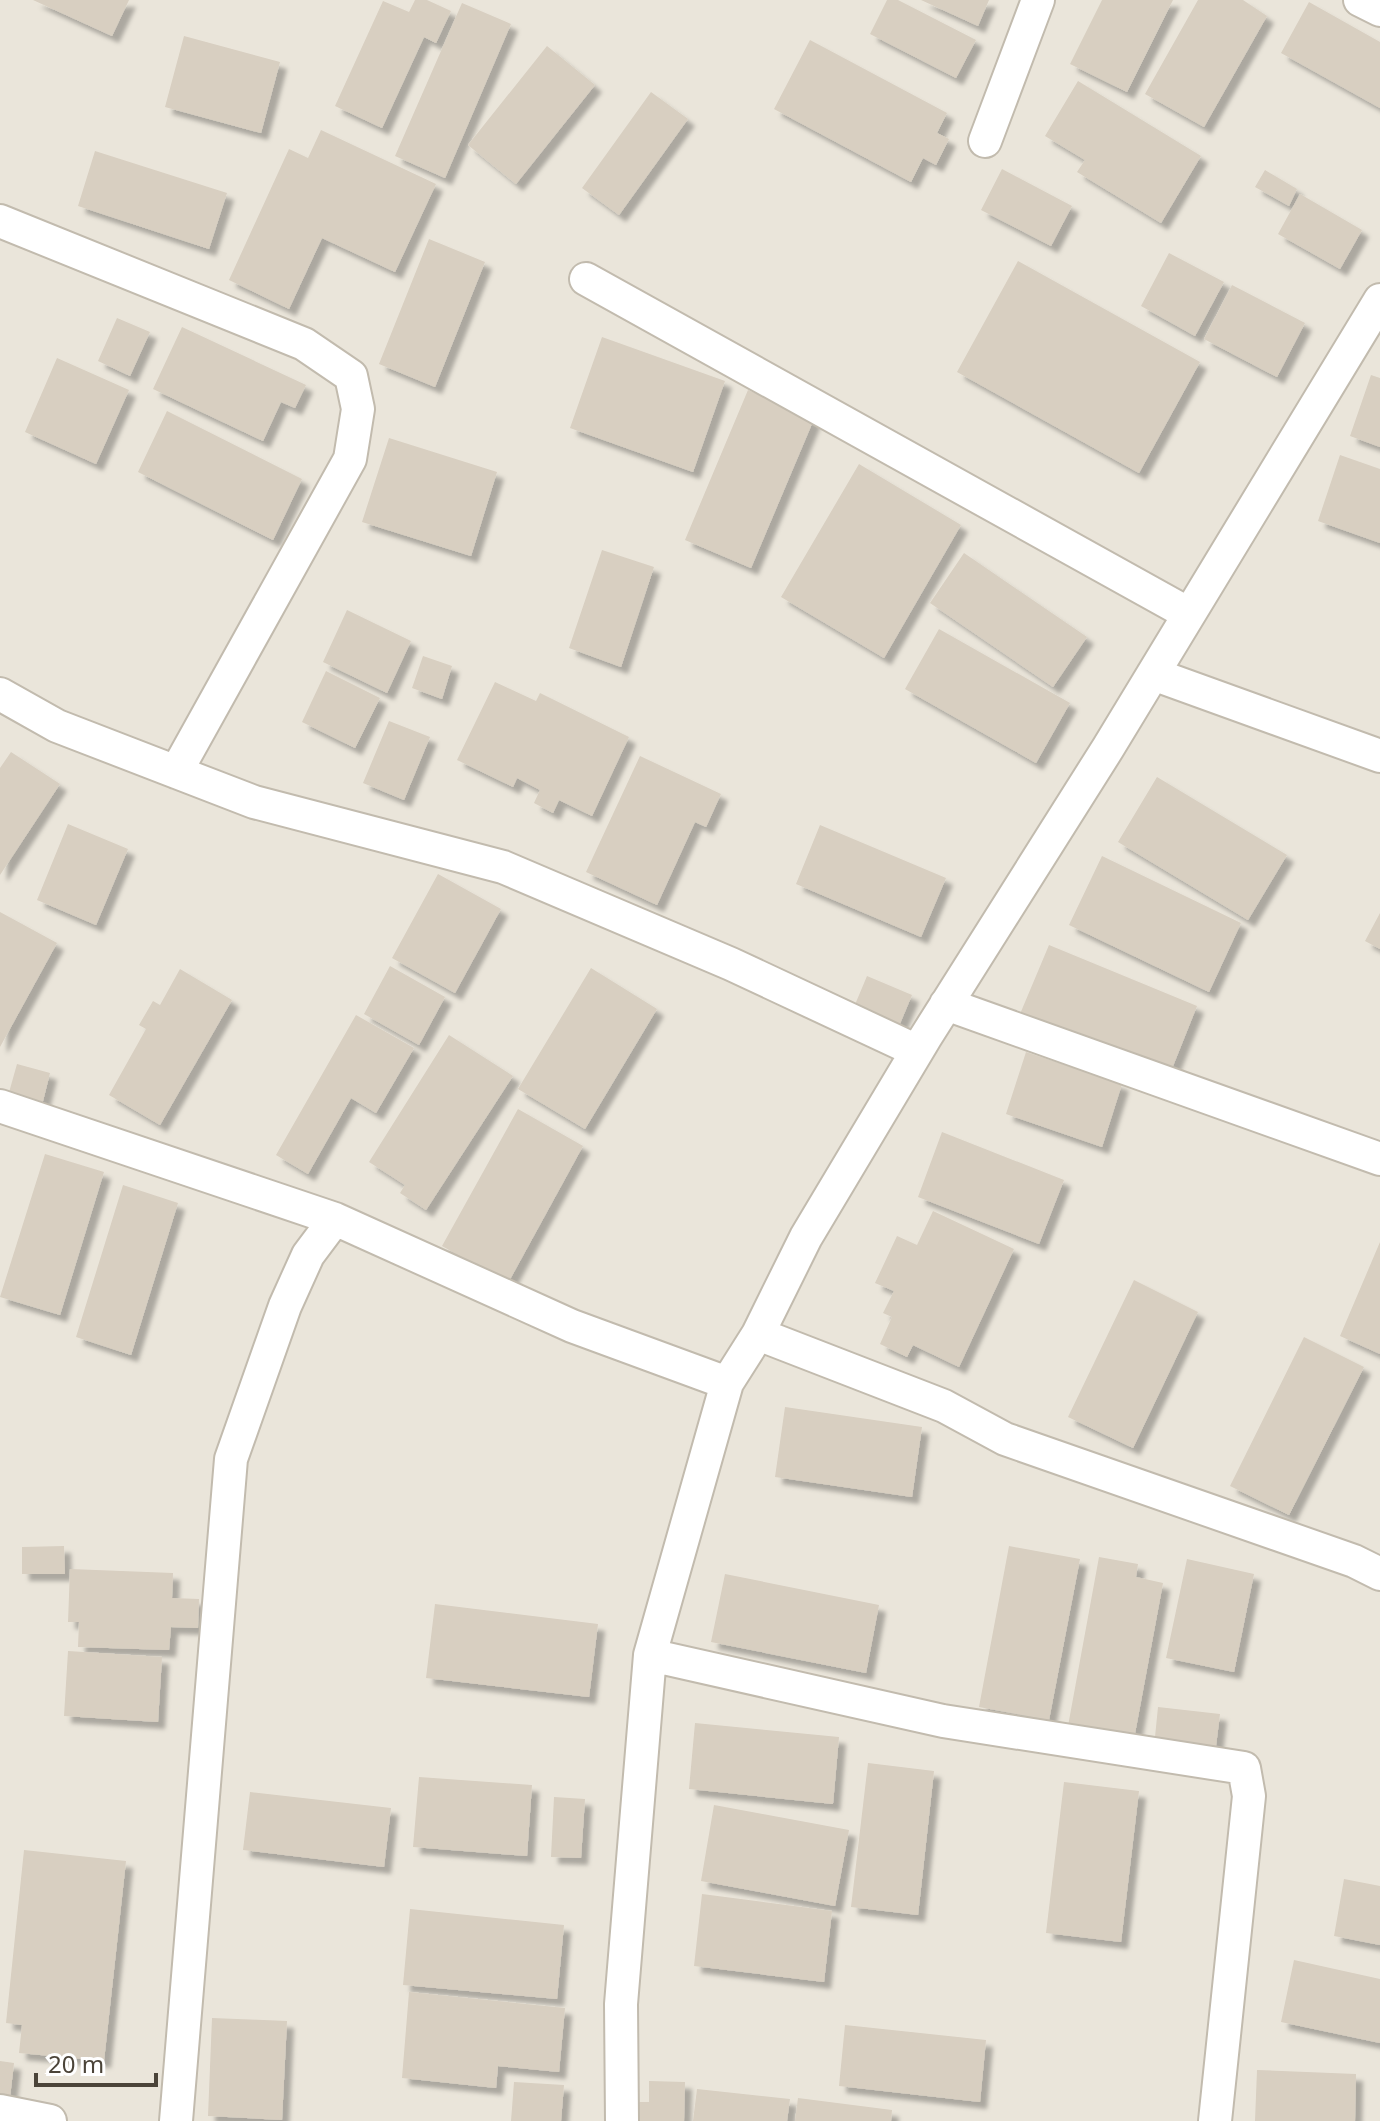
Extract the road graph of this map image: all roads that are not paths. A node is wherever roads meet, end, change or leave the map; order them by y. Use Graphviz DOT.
graph roads {
  1 [pos="1038,0"];
  2 [pos="1360,0"];
  3 [pos="1380,10"];
  4 [pos="985,141"];
  5 [pos="0,221"];
  6 [pos="586,279"];
  7 [pos="1380,300"];
  8 [pos="1371,334"];
  9 [pos="1189,614"];
  10 [pos="1153,674"];
  11 [pos="0,694"];
  12 [pos="1380,756"];
  13 [pos="176,772"];
  14 [pos="946,1004"];
  15 [pos="917,1051"];
  16 [pos="0,1106"];
  17 [pos="1380,1159"];
  18 [pos="335,1219"];
  19 [pos="758,1334"];
  20 [pos="727,1383"];
  21 [pos="1380,1574"];
  22 [pos="650,1655"];
  23 [pos="0,2111"];
  24 [pos="50,2121"];
  25 [pos="176,2121"];
  26 [pos="622,2121"];
  27 [pos="1215,2121"];
  1 -- 4 [label="street"];
  2 -- 3 [label="street"];
  5 -- 13 [label="street"];
  6 -- 9 [label="street"];
  7 -- 8 [label="street"];
  8 -- 9 [label="street"];
  9 -- 10 [label="street"];
  10 -- 12 [label="street"];
  10 -- 14 [label="street"];
  11 -- 13 [label="street"];
  13 -- 15 [label="street"];
  14 -- 15 [label="street"];
  14 -- 17 [label="street"];
  15 -- 19 [label="street"];
  16 -- 18 [label="street"];
  18 -- 20 [label="street"];
  18 -- 25 [label="street"];
  19 -- 20 [label="street"];
  19 -- 21 [label="street"];
  20 -- 22 [label="street"];
  22 -- 26 [label="street"];
  22 -- 27 [label="street"];
  23 -- 24 [label="street"];
}
